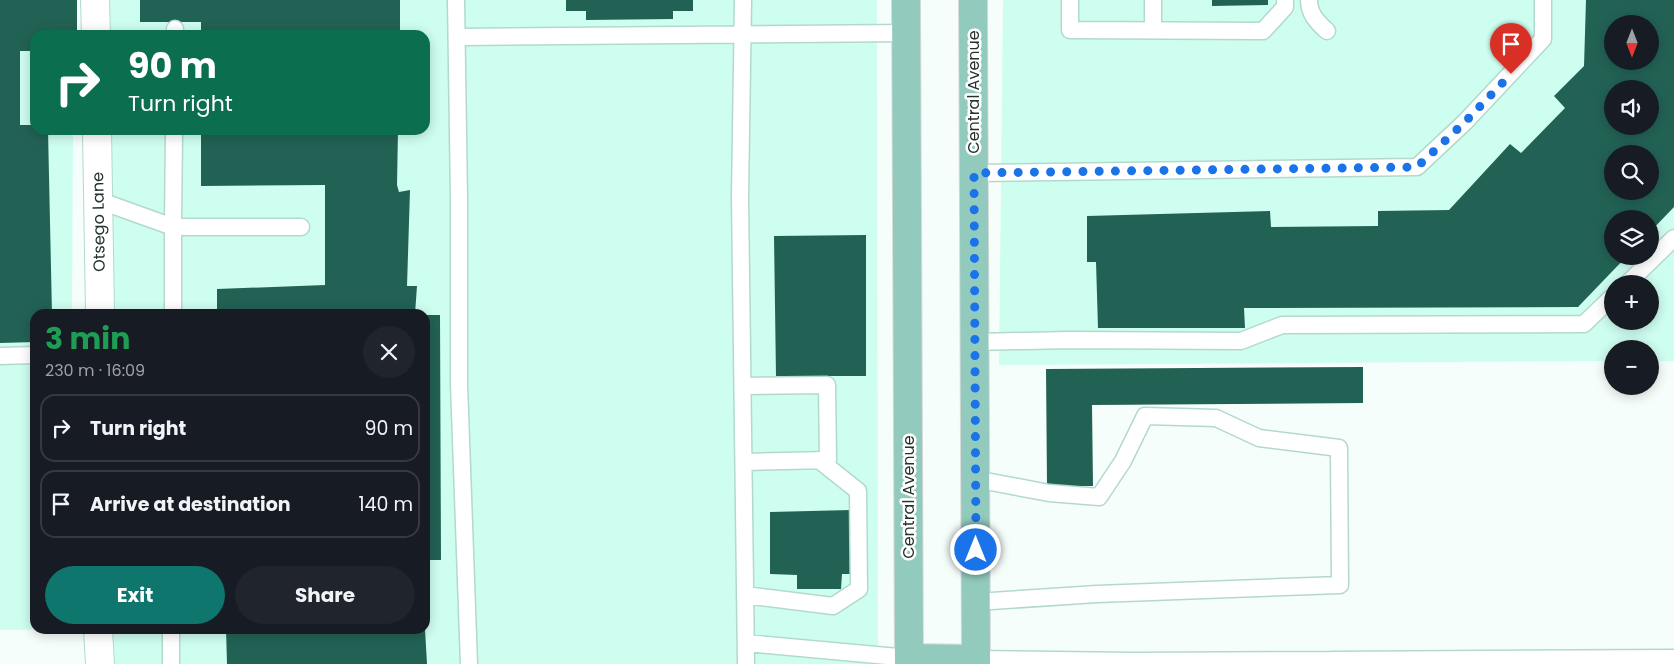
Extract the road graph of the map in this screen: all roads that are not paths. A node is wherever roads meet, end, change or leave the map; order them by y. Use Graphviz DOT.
graph roads {
  1 [pos="95,0"];
  2 [pos="456,0"];
  3 [pos="743,0"];
  4 [pos="906,0"];
  5 [pos="973,0"];
  6 [pos="1070,0"];
  7 [pos="1153,0"];
  8 [pos="1285,0"];
  9 [pos="1309,0"];
  10 [pos="1543,0"];
  11 [pos="96,30"];
  12 [pos="1153,30"];
  13 [pos="1327,31"];
  14 [pos="907,33"];
  15 [pos="742,34"];
  16 [pos="458,37"];
  17 [pos="97,135"];
  18 [pos="174,135"];
  19 [pos="974,173"];
  20 [pos="98,200"];
  21 [pos="173,227"];
  22 [pos="301,227"];
  23 [pos="1674,238"];
  24 [pos="1635,275"];
  25 [pos="1604,305"];
  26 [pos="100,309"];
  27 [pos="173,309"];
  28 [pos="974,342"];
  29 [pos="30,355"];
  30 [pos="0,356"];
  31 [pos="743,386"];
  32 [pos="819,460"];
  33 [pos="744,462"];
  34 [pos="975,479"];
  35 [pos="745,595"];
  36 [pos="976,602"];
  37 [pos="98,634"];
  38 [pos="171,634"];
  39 [pos="746,643"];
  40 [pos="1674,658"];
  41 [pos="906,662"];
  42 [pos="976,662"];
  43 [pos="1133,662"];
  44 [pos="1331,662"];
  45 [pos="100,664"];
  46 [pos="171,664"];
  47 [pos="469,664"];
  48 [pos="746,664"];
  1 -- 11 [label="street"];
  2 -- 16 [label="lane"];
  3 -- 15 [label="lane"];
  4 -- 14 [label="main road, Central Avenue"];
  5 -- 19 [label="main road, Central Avenue"];
  6 -- 12 [label="lane"];
  7 -- 12 [label="lane"];
  8 -- 12 [label="lane"];
  9 -- 13 [label="lane"];
  10 -- 19 [label="lane"];
  14 -- 15 [label="lane"];
  14 -- 41 [label="main road, Central Avenue"];
  15 -- 16 [label="lane"];
  15 -- 31 [label="lane"];
  16 -- 47 [label="lane"];
  17 -- 20 [label="street, Otsego Lane"];
  18 -- 21 [label="lane"];
  19 -- 28 [label="main road, Central Avenue"];
  20 -- 21 [label="lane"];
  20 -- 26 [label="street, Otsego Lane"];
  21 -- 22 [label="lane"];
  21 -- 27 [label="lane"];
  23 -- 24 [label="lane"];
  25 -- 28 [label="lane"];
  28 -- 34 [label="main road, Central Avenue"];
  29 -- 30 [label="lane"];
  31 -- 32 [label="lane"];
  31 -- 33 [label="lane"];
  32 -- 33 [label="lane"];
  32 -- 35 [label="lane"];
  33 -- 35 [label="lane"];
  34 -- 36 [label="main road, Central Avenue"];
  34 -- 36 [label="lane"];
  35 -- 39 [label="lane"];
  36 -- 42 [label="main road, Central Avenue"];
  37 -- 45 [label="street"];
  38 -- 46 [label="lane"];
  39 -- 41 [label="lane"];
  39 -- 48 [label="lane"];
  40 -- 44 [label="lane"];
  41 -- 42 [label="main road"];
  42 -- 43 [label="lane"];
  43 -- 44 [label="lane"];
}
